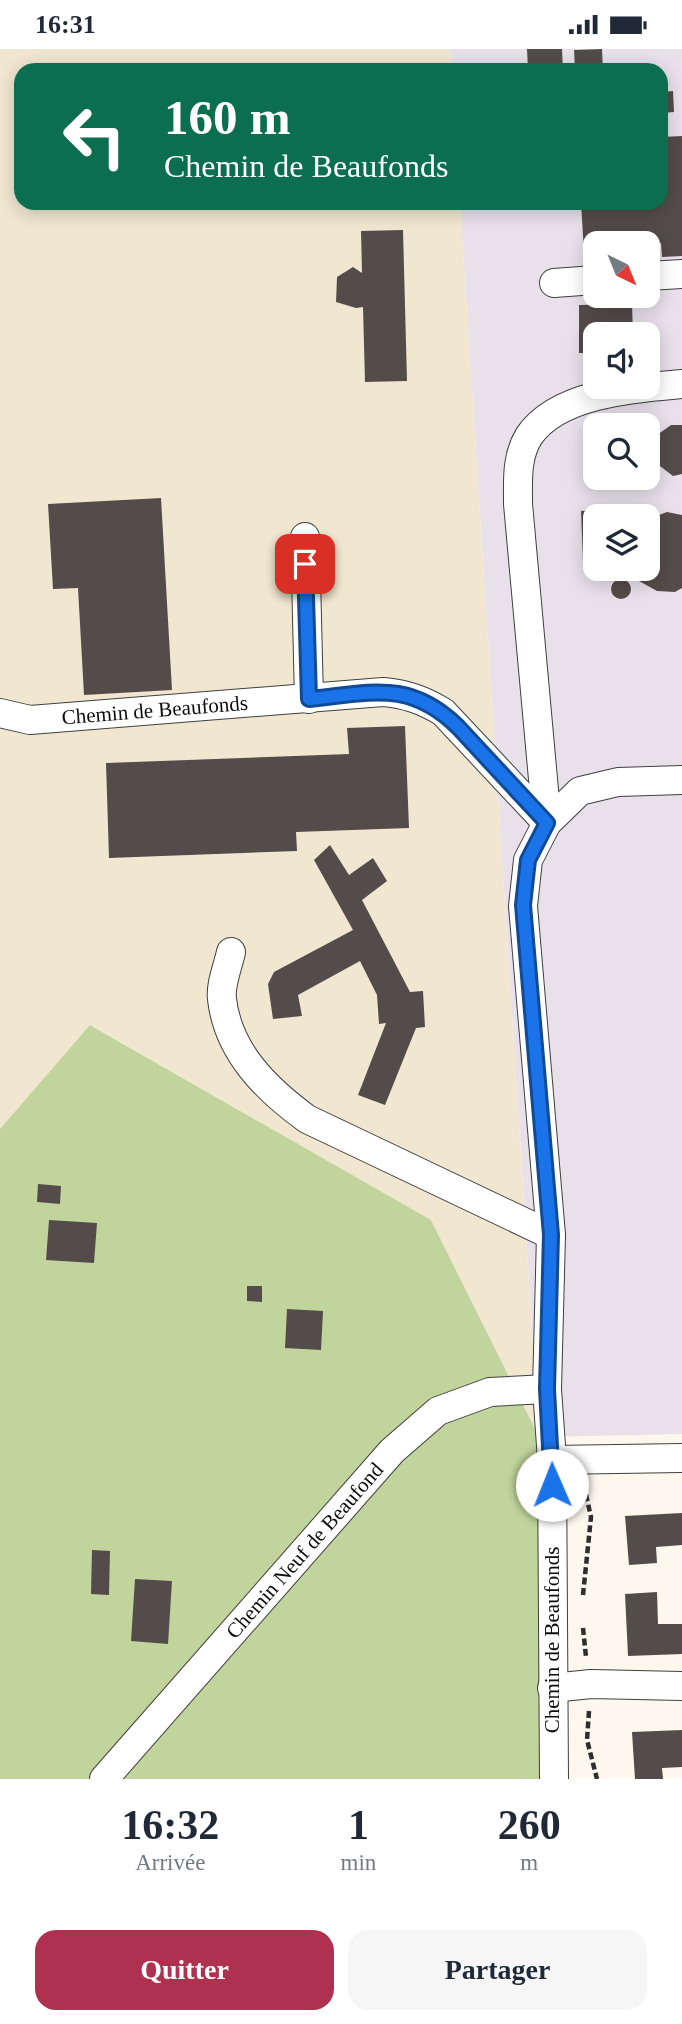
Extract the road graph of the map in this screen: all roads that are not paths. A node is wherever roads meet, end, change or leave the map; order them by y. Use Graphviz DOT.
graph roads {
  1 [pos="682,274"];
  2 [pos="660,275"];
  3 [pos="583,281"];
  4 [pos="554,283"];
  5 [pos="682,384"];
  6 [pos="305,537"];
  7 [pos="309,699"];
  8 [pos="0,713"];
  9 [pos="682,780"];
  10 [pos="547,823"];
  11 [pos="231,952"];
  12 [pos="551,1235"];
  13 [pos="547,1389"];
  14 [pos="682,1458"];
  15 [pos="565,1459"];
  16 [pos="682,1686"];
  17 [pos="552,1688"];
  18 [pos="104,1779"];
  19 [pos="554,1779"];
  1 -- 2 [label="street"];
  3 -- 4 [label="street"];
  5 -- 10 [label="street"];
  6 -- 7 [label="street"];
  7 -- 8 [label="street, Chemin de Beaufonds"];
  7 -- 10 [label="street, Chemin de Beaufonds"];
  9 -- 10 [label="street, Chemin de Beaufonds"];
  10 -- 12 [label="street, Chemin de Beaufonds"];
  11 -- 12 [label="street"];
  12 -- 13 [label="street, Chemin de Beaufonds"];
  13 -- 15 [label="street, Chemin de Beaufonds"];
  13 -- 18 [label="street, Chemin Neuf de Beaufond"];
  14 -- 15 [label="street"];
  15 -- 17 [label="street, Chemin de Beaufonds"];
  16 -- 17 [label="street"];
  17 -- 19 [label="street, Chemin de Beaufonds"];
}
